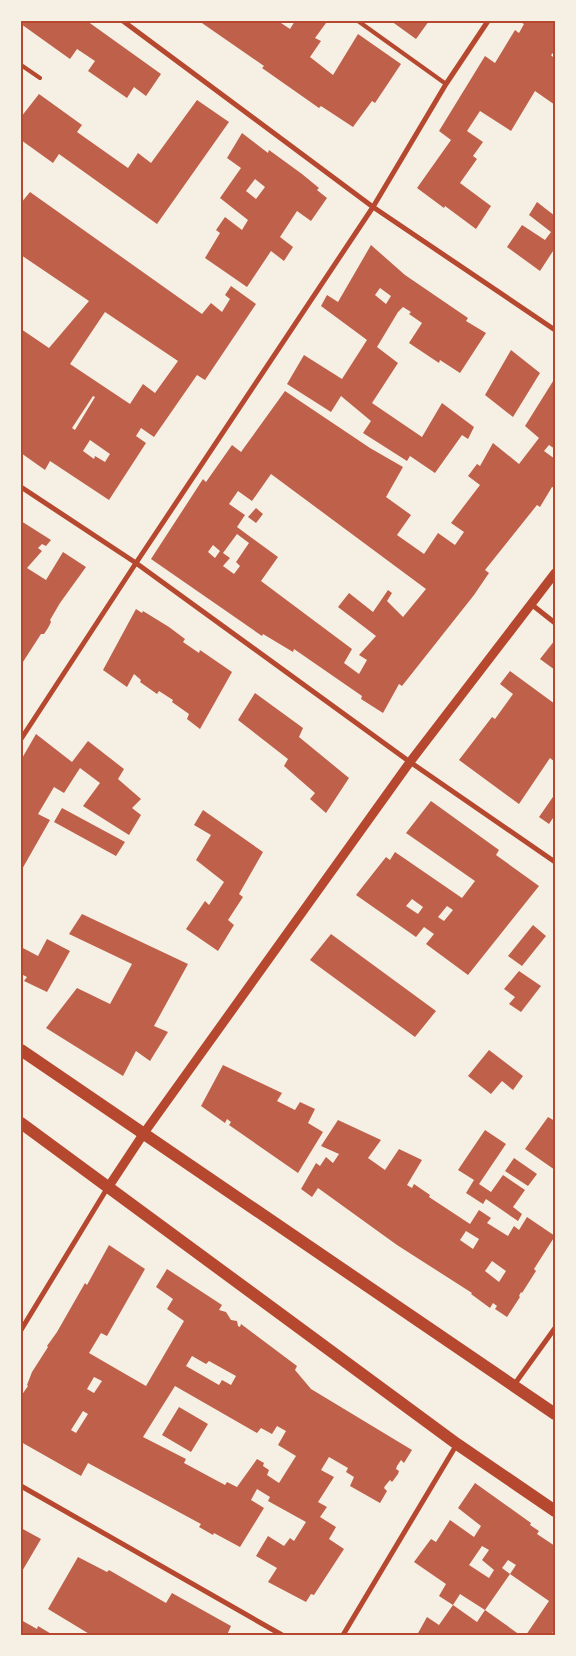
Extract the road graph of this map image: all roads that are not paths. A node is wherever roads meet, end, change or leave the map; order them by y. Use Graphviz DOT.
graph roads {
  1 [pos="123,21"];
  2 [pos="358,21"];
  3 [pos="488,21"];
  4 [pos="21,65"];
  5 [pos="40,78"];
  6 [pos="446,84"];
  7 [pos="373,207"];
  8 [pos="555,330"];
  9 [pos="21,487"];
  10 [pos="136,563"];
  11 [pos="555,573"];
  12 [pos="531,604"];
  13 [pos="555,623"];
  14 [pos="21,739"];
  15 [pos="410,762"];
  16 [pos="555,862"];
  17 [pos="21,1050"];
  18 [pos="21,1123"];
  19 [pos="144,1133"];
  20 [pos="108,1186"];
  21 [pos="555,1328"];
  22 [pos="21,1330"];
  23 [pos="513,1385"];
  24 [pos="555,1414"];
  25 [pos="457,1444"];
  26 [pos="21,1486"];
  27 [pos="555,1511"];
  28 [pos="282,1635"];
  29 [pos="343,1635"];
  1 -- 7 [label="street"];
  2 -- 6 [label="lane"];
  3 -- 6 [label="street"];
  4 -- 5 [label="lane"];
  6 -- 7 [label="street"];
  7 -- 8 [label="street"];
  7 -- 10 [label="street"];
  9 -- 10 [label="street"];
  10 -- 14 [label="street"];
  10 -- 15 [label="street"];
  11 -- 12 [label="street"];
  12 -- 13 [label="street"];
  12 -- 15 [label="street"];
  15 -- 16 [label="street"];
  15 -- 19 [label="street"];
  17 -- 19 [label="main road"];
  18 -- 20 [label="main road"];
  19 -- 20 [label="street"];
  19 -- 23 [label="main road"];
  20 -- 22 [label="street"];
  20 -- 25 [label="main road"];
  21 -- 23 [label="street"];
  23 -- 24 [label="main road"];
  25 -- 27 [label="main road"];
  25 -- 29 [label="street"];
  26 -- 28 [label="street"];
}
